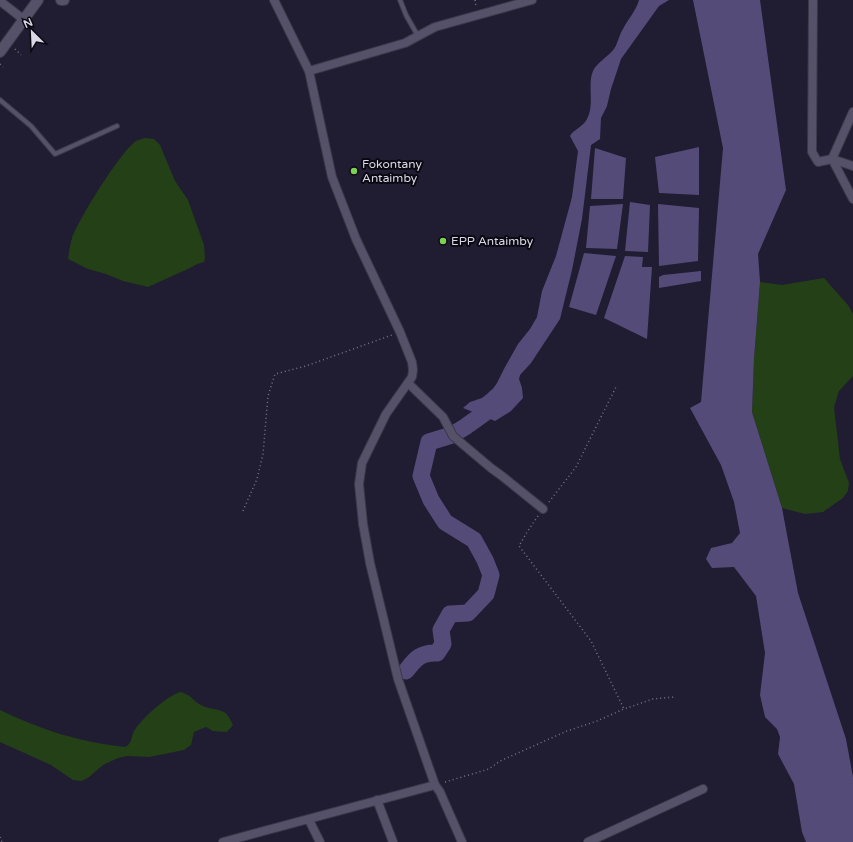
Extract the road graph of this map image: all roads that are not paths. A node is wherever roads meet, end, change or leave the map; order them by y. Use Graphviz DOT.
graph roads {
  1 [pos="38,0"];
  2 [pos="274,0"];
  3 [pos="400,0"];
  4 [pos="532,0"];
  5 [pos="813,0"];
  6 [pos="0,1"];
  7 [pos="23,19"];
  8 [pos="418,36"];
  9 [pos="0,52"];
  10 [pos="309,71"];
  11 [pos="0,100"];
  12 [pos="853,112"];
  13 [pos="117,126"];
  14 [pos="832,159"];
  15 [pos="853,166"];
  16 [pos="853,199"];
  17 [pos="408,383"];
  18 [pos="543,509"];
  19 [pos="435,785"];
  20 [pos="703,790"];
  21 [pos="377,800"];
  22 [pos="309,820"];
  23 [pos="247,839"];
  24 [pos="223,842"];
  25 [pos="320,842"];
  26 [pos="393,842"];
  27 [pos="462,842"];
  28 [pos="588,842"];
  1 -- 7 [label="main road"];
  2 -- 10 [label="street"];
  3 -- 8 [label="lane"];
  4 -- 8 [label="street"];
  5 -- 14 [label="street"];
  6 -- 7 [label="street"];
  7 -- 9 [label="main road"];
  8 -- 10 [label="street"];
  10 -- 17 [label="street"];
  11 -- 13 [label="lane"];
  12 -- 14 [label="street"];
  14 -- 15 [label="street"];
  14 -- 16 [label="street"];
  17 -- 18 [label="street"];
  17 -- 19 [label="street"];
  19 -- 21 [label="street"];
  19 -- 27 [label="street"];
  20 -- 28 [label="street"];
  21 -- 22 [label="street"];
  21 -- 26 [label="street"];
  22 -- 23 [label="street"];
  22 -- 25 [label="street"];
  23 -- 24 [label="street"];
}
